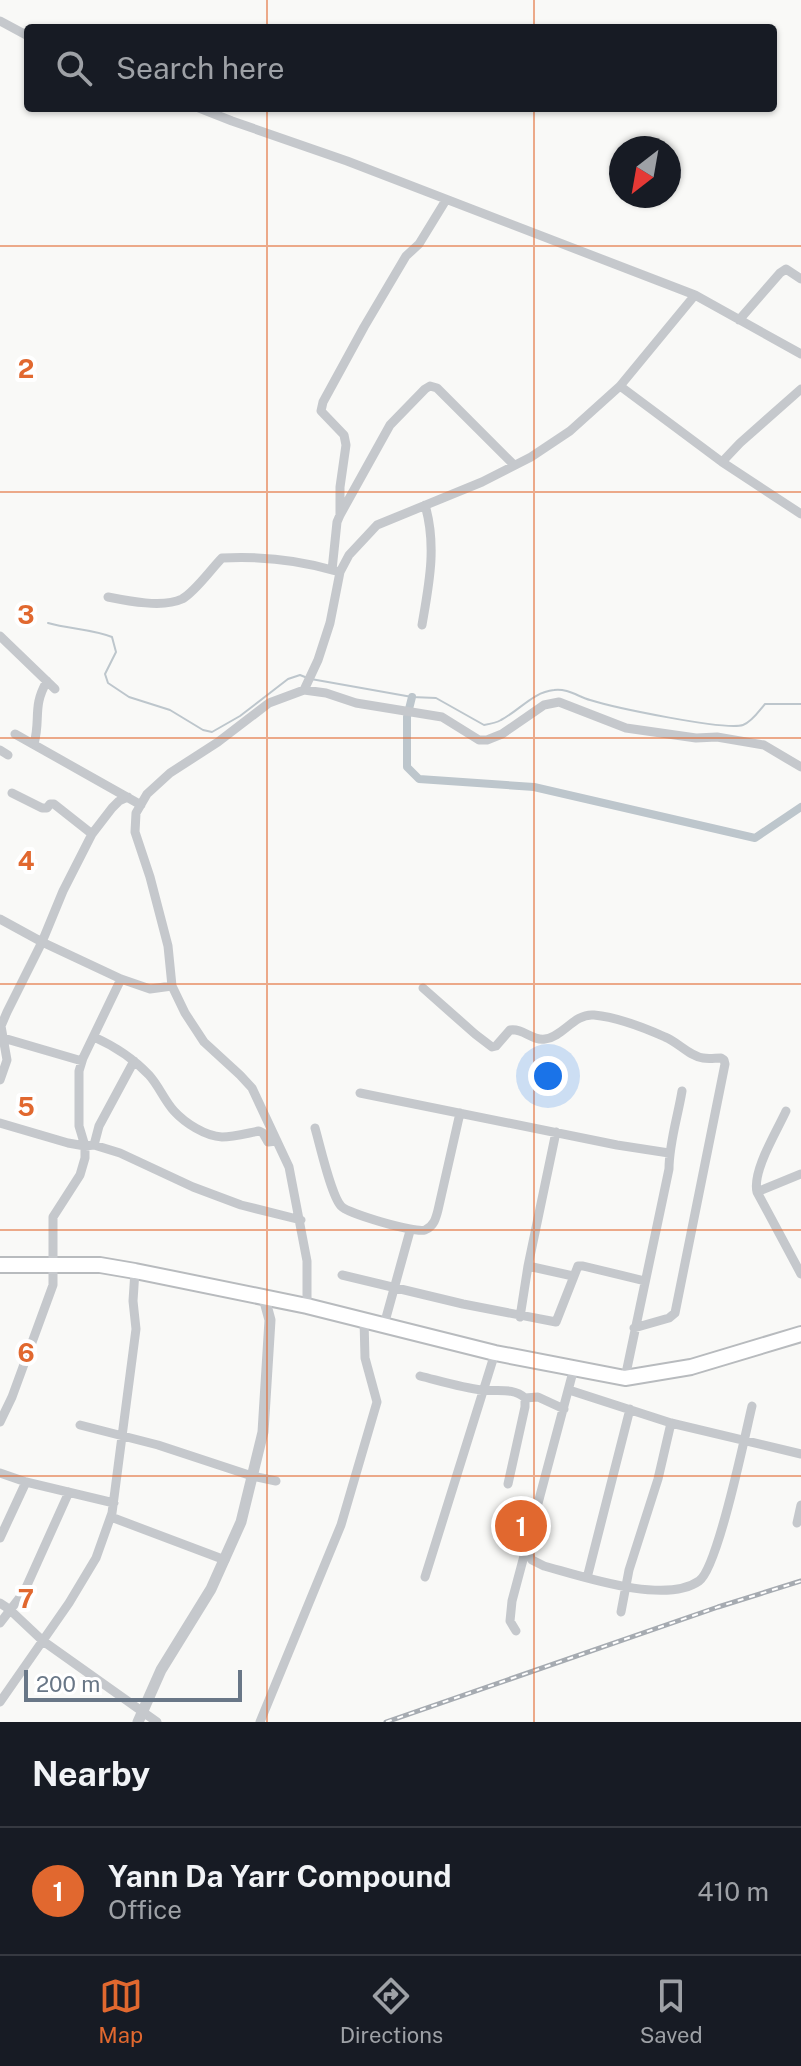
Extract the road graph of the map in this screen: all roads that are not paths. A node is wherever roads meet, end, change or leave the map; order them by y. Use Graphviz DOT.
graph roads {
  1 [pos="0,21"];
  2 [pos="24,34"];
  3 [pos="209,112"];
  4 [pos="446,200"];
  5 [pos="801,279"];
  6 [pos="695,295"];
  7 [pos="739,320"];
  8 [pos="801,354"];
  9 [pos="620,386"];
  10 [pos="801,389"];
  11 [pos="722,462"];
  12 [pos="514,465"];
  13 [pos="425,505"];
  14 [pos="801,514"];
  15 [pos="340,515"];
  16 [pos="336,571"];
  17 [pos="108,597"];
  18 [pos="422,625"];
  19 [pos="0,636"];
  20 [pos="47,681"];
  21 [pos="306,686"];
  22 [pos="55,689"];
  23 [pos="15,734"];
  24 [pos="34,744"];
  25 [pos="801,767"];
  26 [pos="12,793"];
  27 [pos="128,797"];
  28 [pos="141,805"];
  29 [pos="92,834"];
  30 [pos="0,919"];
  31 [pos="42,942"];
  32 [pos="121,979"];
  33 [pos="172,986"];
  34 [pos="423,988"];
  35 [pos="1,1037"];
  36 [pos="94,1037"];
  37 [pos="82,1061"];
  38 [pos="134,1061"];
  39 [pos="0,1080"];
  40 [pos="682,1091"];
  41 [pos="360,1093"];
  42 [pos="786,1111"];
  43 [pos="460,1113"];
  44 [pos="0,1123"];
  45 [pos="315,1128"];
  46 [pos="556,1132"];
  47 [pos="277,1141"];
  48 [pos="89,1146"];
  49 [pos="669,1153"];
  50 [pos="801,1174"];
  51 [pos="757,1192"];
  52 [pos="301,1220"];
  53 [pos="410,1231"];
  54 [pos="54,1264"];
  55 [pos="0,1265"];
  56 [pos="528,1266"];
  57 [pos="135,1271"];
  58 [pos="801,1274"];
  59 [pos="342,1275"];
  60 [pos="573,1276"];
  61 [pos="645,1281"];
  62 [pos="393,1288"];
  63 [pos="264,1298"];
  64 [pos="307,1306"];
  65 [pos="520,1317"];
  66 [pos="364,1320"];
  67 [pos="384,1325"];
  68 [pos="634,1328"];
  69 [pos="801,1334"];
  70 [pos="495,1353"];
  71 [pos="574,1368"];
  72 [pos="420,1376"];
  73 [pos="625,1378"];
  74 [pos="0,1389"];
  75 [pos="483,1390"];
  76 [pos="569,1390"];
  77 [pos="12,1397"];
  78 [pos="525,1398"];
  79 [pos="752,1406"];
  80 [pos="564,1409"];
  81 [pos="630,1409"];
  82 [pos="0,1422"];
  83 [pos="671,1423"];
  84 [pos="80,1425"];
  85 [pos="123,1437"];
  86 [pos="744,1440"];
  87 [pos="801,1454"];
  88 [pos="0,1473"];
  89 [pos="252,1476"];
  90 [pos="276,1481"];
  91 [pos="26,1482"];
  92 [pos="508,1484"];
  93 [pos="69,1492"];
  94 [pos="114,1503"];
  95 [pos="801,1505"];
  96 [pos="111,1517"];
  97 [pos="797,1523"];
  98 [pos="0,1538"];
  99 [pos="526,1549"];
  100 [pos="225,1560"];
  101 [pos="425,1577"];
  102 [pos="587,1578"];
  103 [pos="626,1586"];
  104 [pos="5,1606"];
  105 [pos="621,1612"];
  106 [pos="0,1623"];
  107 [pos="516,1631"];
  108 [pos="43,1641"];
  109 [pos="0,1702"];
  110 [pos="140,1717"];
  111 [pos="157,1722"];
  112 [pos="260,1722"];
  1 -- 2 [label="street"];
  3 -- 4 [label="street"];
  4 -- 6 [label="street"];
  4 -- 15 [label="street"];
  5 -- 7 [label="street"];
  6 -- 7 [label="street"];
  6 -- 9 [label="street"];
  7 -- 8 [label="street"];
  9 -- 11 [label="street"];
  9 -- 12 [label="street"];
  10 -- 11 [label="street"];
  11 -- 14 [label="street"];
  12 -- 13 [label="street"];
  12 -- 15 [label="street"];
  13 -- 16 [label="street"];
  13 -- 18 [label="street"];
  15 -- 16 [label="street"];
  16 -- 17 [label="street"];
  16 -- 21 [label="street"];
  19 -- 20 [label="street"];
  20 -- 22 [label="street"];
  20 -- 24 [label="street"];
  21 -- 25 [label="street"];
  21 -- 28 [label="street"];
  23 -- 24 [label="street"];
  24 -- 27 [label="street"];
  26 -- 29 [label="street"];
  27 -- 28 [label="street"];
  27 -- 29 [label="street"];
  28 -- 33 [label="street"];
  29 -- 31 [label="street"];
  30 -- 31 [label="street"];
  31 -- 32 [label="street"];
  31 -- 35 [label="street"];
  32 -- 33 [label="street"];
  32 -- 36 [label="street"];
  33 -- 47 [label="street"];
  34 -- 68 [label="street"];
  35 -- 37 [label="street"];
  35 -- 39 [label="street"];
  36 -- 37 [label="street"];
  36 -- 38 [label="street"];
  37 -- 48 [label="street"];
  38 -- 47 [label="street"];
  38 -- 48 [label="street"];
  40 -- 49 [label="street"];
  41 -- 43 [label="street"];
  42 -- 51 [label="street"];
  43 -- 46 [label="street"];
  43 -- 53 [label="street"];
  44 -- 48 [label="street"];
  45 -- 53 [label="street"];
  46 -- 49 [label="street"];
  46 -- 56 [label="street"];
  47 -- 52 [label="street"];
  48 -- 52 [label="street"];
  48 -- 54 [label="street"];
  49 -- 61 [label="street"];
  50 -- 51 [label="street"];
  51 -- 58 [label="street"];
  52 -- 64 [label="street"];
  53 -- 62 [label="street"];
  54 -- 55 [label="highway"];
  54 -- 57 [label="highway"];
  54 -- 77 [label="street"];
  56 -- 60 [label="street"];
  56 -- 65 [label="street"];
  57 -- 63 [label="highway"];
  57 -- 85 [label="street"];
  59 -- 62 [label="street"];
  60 -- 61 [label="street"];
  60 -- 65 [label="street"];
  61 -- 68 [label="street"];
  62 -- 65 [label="street"];
  62 -- 67 [label="street"];
  63 -- 64 [label="highway"];
  63 -- 89 [label="street"];
  64 -- 66 [label="highway"];
  66 -- 67 [label="highway"];
  66 -- 112 [label="street"];
  67 -- 70 [label="highway"];
  68 -- 73 [label="street"];
  69 -- 73 [label="highway"];
  70 -- 71 [label="highway"];
  70 -- 75 [label="street"];
  71 -- 73 [label="highway"];
  71 -- 76 [label="street"];
  72 -- 75 [label="street"];
  74 -- 77 [label="street"];
  75 -- 78 [label="street"];
  75 -- 101 [label="street"];
  76 -- 80 [label="street"];
  76 -- 81 [label="street"];
  77 -- 82 [label="street"];
  78 -- 80 [label="street"];
  78 -- 92 [label="street"];
  79 -- 86 [label="street"];
  80 -- 99 [label="street"];
  81 -- 83 [label="street"];
  81 -- 102 [label="street"];
  83 -- 86 [label="street"];
  83 -- 103 [label="street"];
  84 -- 85 [label="street"];
  85 -- 89 [label="street"];
  85 -- 94 [label="street"];
  86 -- 87 [label="street"];
  86 -- 103 [label="street"];
  88 -- 91 [label="street"];
  89 -- 90 [label="street"];
  89 -- 100 [label="street"];
  91 -- 93 [label="street"];
  91 -- 98 [label="street"];
  93 -- 94 [label="street"];
  93 -- 104 [label="street"];
  94 -- 96 [label="street"];
  95 -- 97 [label="street"];
  96 -- 100 [label="street"];
  96 -- 108 [label="street"];
  99 -- 102 [label="street"];
  99 -- 107 [label="street"];
  100 -- 110 [label="street"];
  102 -- 103 [label="street"];
  103 -- 105 [label="street"];
  104 -- 106 [label="street"];
  104 -- 108 [label="street"];
  108 -- 109 [label="street"];
  108 -- 110 [label="street"];
  110 -- 111 [label="street"];
}
